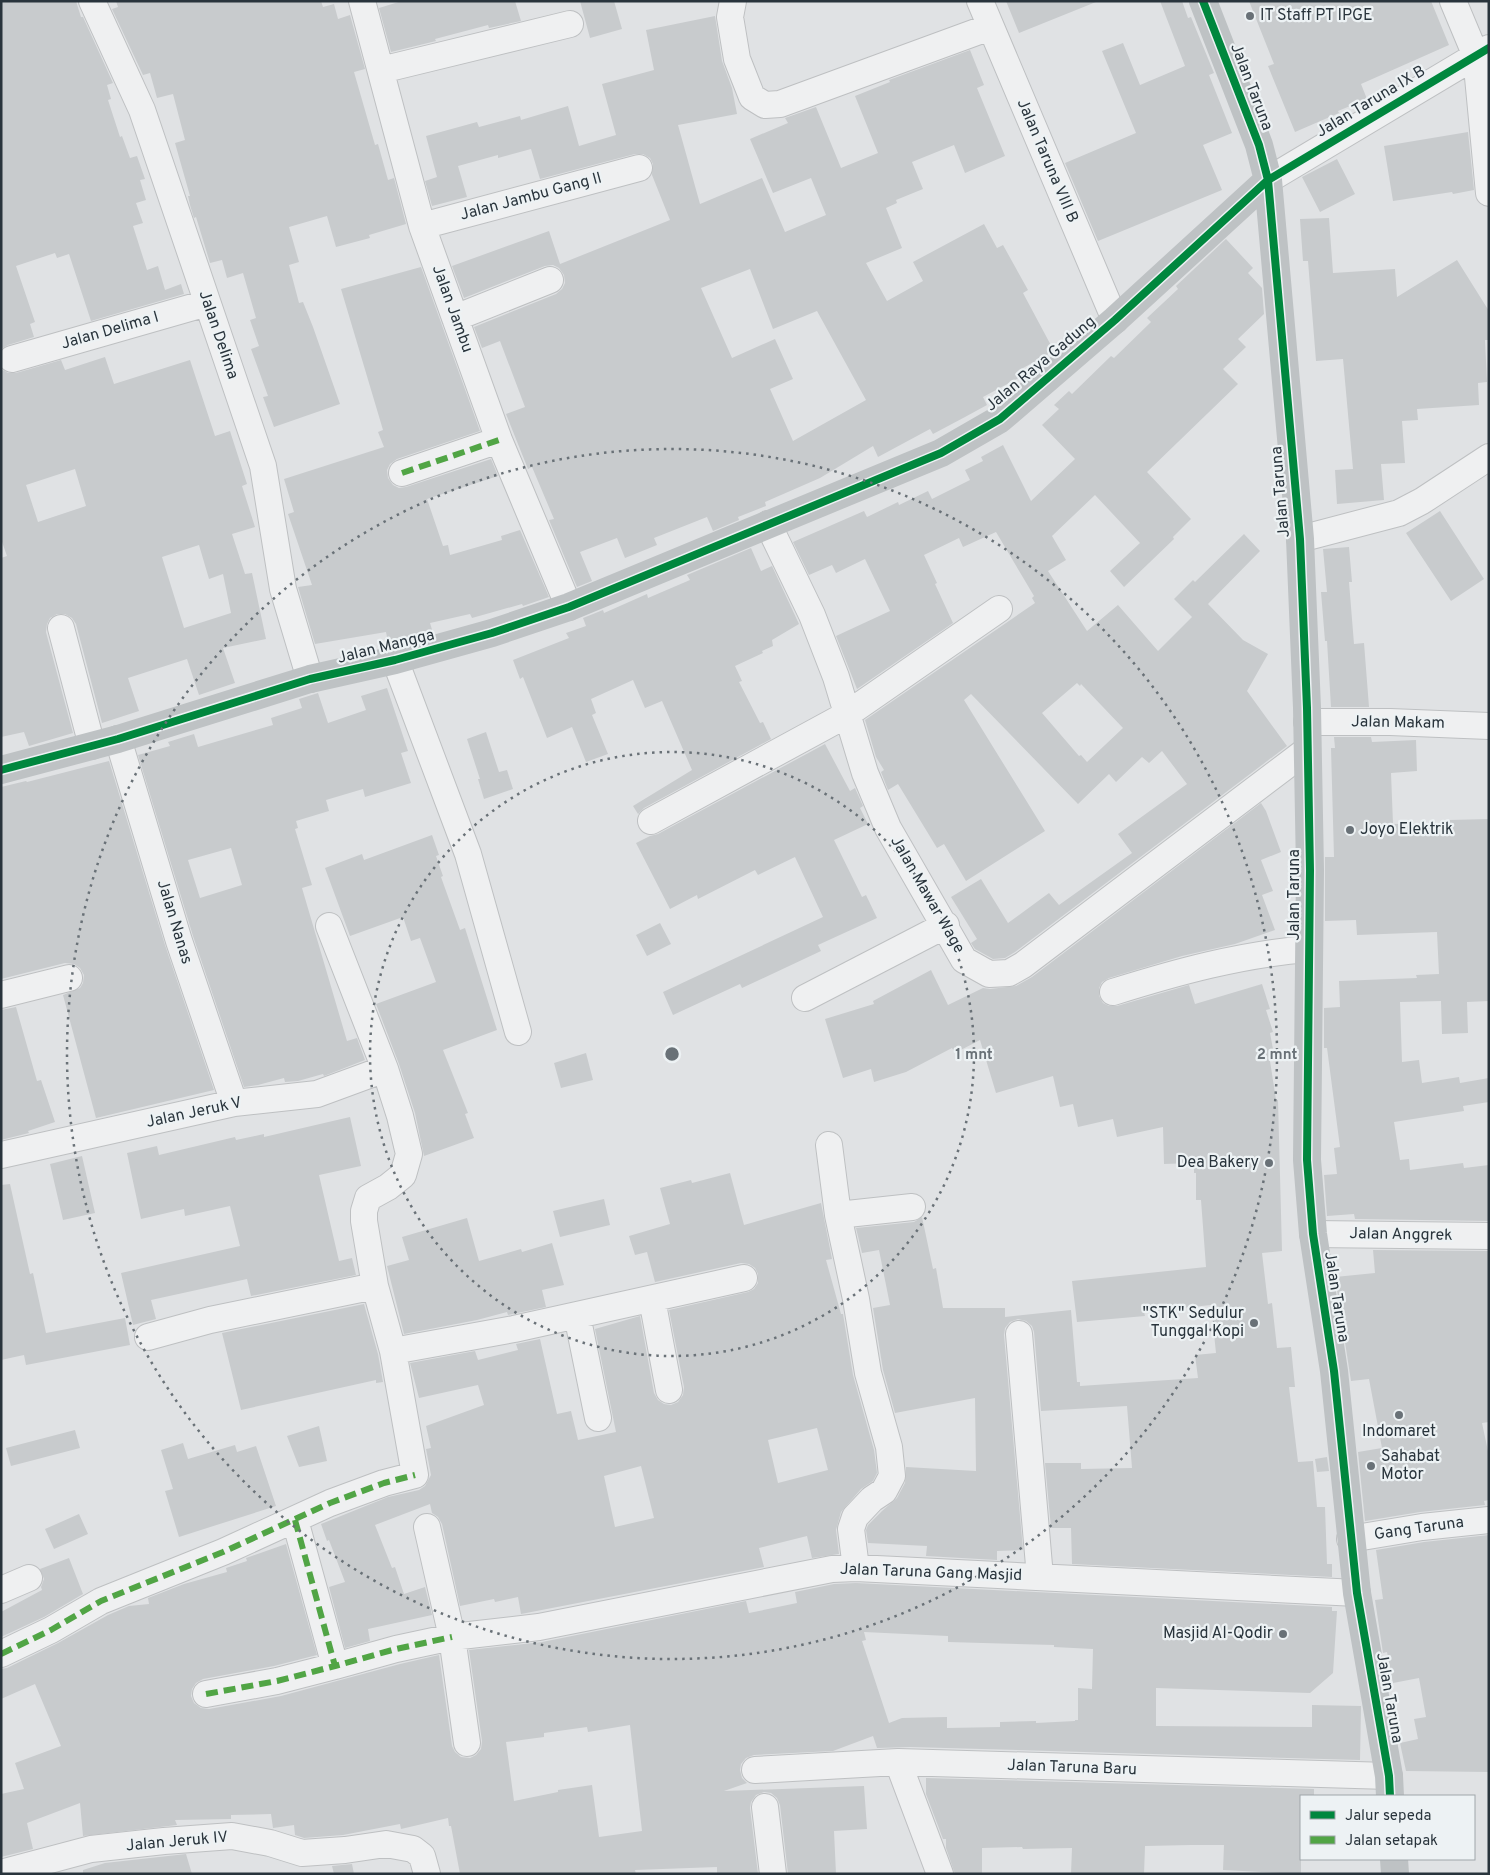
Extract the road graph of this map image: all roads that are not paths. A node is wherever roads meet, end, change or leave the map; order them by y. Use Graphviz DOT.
graph roads {
  1 [pos="92,1"];
  2 [pos="362,1"];
  3 [pos="733,1"];
  4 [pos="980,1"];
  5 [pos="1203,1"];
  6 [pos="1453,1"];
  7 [pos="570,24"];
  8 [pos="990,27"];
  9 [pos="1482,52"];
  10 [pos="380,70"];
  11 [pos="639,168"];
  12 [pos="1268,180"];
  13 [pos="1489,193"];
  14 [pos="422,226"];
  15 [pos="550,280"];
  16 [pos="207,303"];
  17 [pos="455,318"];
  18 [pos="1115,320"];
  19 [pos="12,359"];
  20 [pos="499,440"];
  21 [pos="1489,457"];
  22 [pos="402,473"];
  23 [pos="768,524"];
  24 [pos="1300,539"];
  25 [pos="569,607"];
  26 [pos="999,609"];
  27 [pos="61,628"];
  28 [pos="395,660"];
  29 [pos="310,679"];
  30 [pos="846,715"];
  31 [pos="1307,722"];
  32 [pos="1489,726"];
  33 [pos="118,739"];
  34 [pos="92,746"];
  35 [pos="1307,750"];
  36 [pos="1,770"];
  37 [pos="651,821"];
  38 [pos="946,925"];
  39 [pos="329,926"];
  40 [pos="1309,949"];
  41 [pos="69,978"];
  42 [pos="1113,992"];
  43 [pos="1,995"];
  44 [pos="805,998"];
  45 [pos="518,1032"];
  46 [pos="385,1069"];
  47 [pos="234,1103"];
  48 [pos="828,1145"];
  49 [pos="1,1155"];
  50 [pos="912,1208"];
  51 [pos="838,1215"];
  52 [pos="1313,1234"];
  53 [pos="1489,1236"];
  54 [pos="744,1278"];
  55 [pos="375,1286"];
  56 [pos="652,1299"];
  57 [pos="577,1315"];
  58 [pos="1019,1334"];
  59 [pos="148,1337"];
  60 [pos="393,1352"];
  61 [pos="669,1390"];
  62 [pos="598,1418"];
  63 [pos="295,1520"];
  64 [pos="1489,1520"];
  65 [pos="427,1527"];
  66 [pos="1350,1539"];
  67 [pos="856,1568"];
  68 [pos="1040,1577"];
  69 [pos="29,1578"];
  70 [pos="1,1590"];
  71 [pos="1356,1593"];
  72 [pos="452,1637"];
  73 [pos="1,1654"];
  74 [pos="336,1666"];
  75 [pos="206,1694"];
  76 [pos="467,1743"];
  77 [pos="898,1762"];
  78 [pos="755,1770"];
  79 [pos="1389,1786"];
  80 [pos="765,1807"];
  81 [pos="1394,1860"];
  82 [pos="1,1873"];
  83 [pos="427,1874"];
  84 [pos="773,1874"];
  85 [pos="940,1874"];
  86 [pos="1395,1874"];
  1 -- 16 [label="street, Jalan Delima"];
  2 -- 10 [label="street, Jalan Jambu"];
  3 -- 8 [label="street"];
  4 -- 8 [label="street, Jalan Taruna VIII B"];
  5 -- 12 [label="street, Jalan Taruna"];
  6 -- 9 [label="street"];
  7 -- 10 [label="street"];
  8 -- 18 [label="street, Jalan Taruna VIII B"];
  9 -- 12 [label="street, Jalan Taruna IX B"];
  9 -- 13 [label="street"];
  10 -- 14 [label="street, Jalan Jambu"];
  11 -- 14 [label="street, Jalan Jambu Gang II"];
  12 -- 18 [label="street, Jalan Raya Gadung"];
  12 -- 24 [label="street, Jalan Taruna"];
  14 -- 17 [label="street, Jalan Jambu"];
  15 -- 17 [label="street"];
  16 -- 19 [label="street, Jalan Delima I"];
  16 -- 29 [label="street, Jalan Delima"];
  17 -- 20 [label="street, Jalan Jambu"];
  18 -- 23 [label="street, Jalan Raya Gadung"];
  20 -- 22 [label="street"];
  20 -- 25 [label="street, Jalan Jambu"];
  21 -- 24 [label="street"];
  23 -- 25 [label="street, Jalan Mangga"];
  23 -- 30 [label="street, Jalan Mawar Wage"];
  24 -- 31 [label="street, Jalan Taruna"];
  25 -- 28 [label="street, Jalan Mangga"];
  26 -- 30 [label="street"];
  27 -- 34 [label="street"];
  28 -- 29 [label="street, Jalan Mangga"];
  28 -- 45 [label="street"];
  29 -- 33 [label="street, Jalan Mangga"];
  30 -- 37 [label="street"];
  30 -- 38 [label="street, Jalan Mawar Wage"];
  31 -- 32 [label="street, Jalan Makam"];
  31 -- 35 [label="street, Jalan Taruna"];
  33 -- 34 [label="street, Jalan Mangga"];
  33 -- 47 [label="street, Jalan Nanas"];
  34 -- 36 [label="street, Jalan Mangga"];
  35 -- 38 [label="street, Jalan Mawar Wage"];
  35 -- 40 [label="street, Jalan Taruna"];
  38 -- 44 [label="street"];
  39 -- 46 [label="street"];
  40 -- 42 [label="street"];
  40 -- 52 [label="street, Jalan Taruna"];
  41 -- 43 [label="street"];
  46 -- 47 [label="street, Jalan Jeruk V"];
  46 -- 55 [label="street"];
  47 -- 49 [label="street, Jalan Jeruk V"];
  48 -- 51 [label="street"];
  50 -- 51 [label="street"];
  51 -- 67 [label="street"];
  52 -- 53 [label="street, Jalan Anggrek"];
  52 -- 66 [label="street, Jalan Taruna"];
  54 -- 56 [label="street"];
  55 -- 59 [label="street"];
  55 -- 60 [label="street"];
  56 -- 57 [label="street"];
  56 -- 61 [label="street"];
  57 -- 60 [label="street"];
  57 -- 62 [label="street"];
  58 -- 68 [label="street"];
  60 -- 63 [label="street"];
  63 -- 73 [label="street"];
  63 -- 74 [label="street"];
  64 -- 66 [label="street, Gang Taruna"];
  65 -- 72 [label="street"];
  66 -- 71 [label="street, Jalan Taruna"];
  67 -- 68 [label="street, Jalan Taruna Gang Masjid"];
  67 -- 72 [label="street, Jalan Taruna Gang Masjid"];
  68 -- 71 [label="street, Jalan Taruna Gang Masjid"];
  69 -- 70 [label="street"];
  71 -- 79 [label="street, Jalan Taruna"];
  72 -- 74 [label="street, Jalan Taruna Gang Masjid"];
  72 -- 76 [label="street"];
  74 -- 75 [label="street, Jalan Taruna Gang Masjid"];
  77 -- 78 [label="street, Jalan Taruna Baru"];
  77 -- 79 [label="street, Jalan Taruna Baru"];
  77 -- 85 [label="street"];
  80 -- 84 [label="street"];
  81 -- 86 [label="street"];
  82 -- 83 [label="street, Jalan Jeruk IV"];
}
